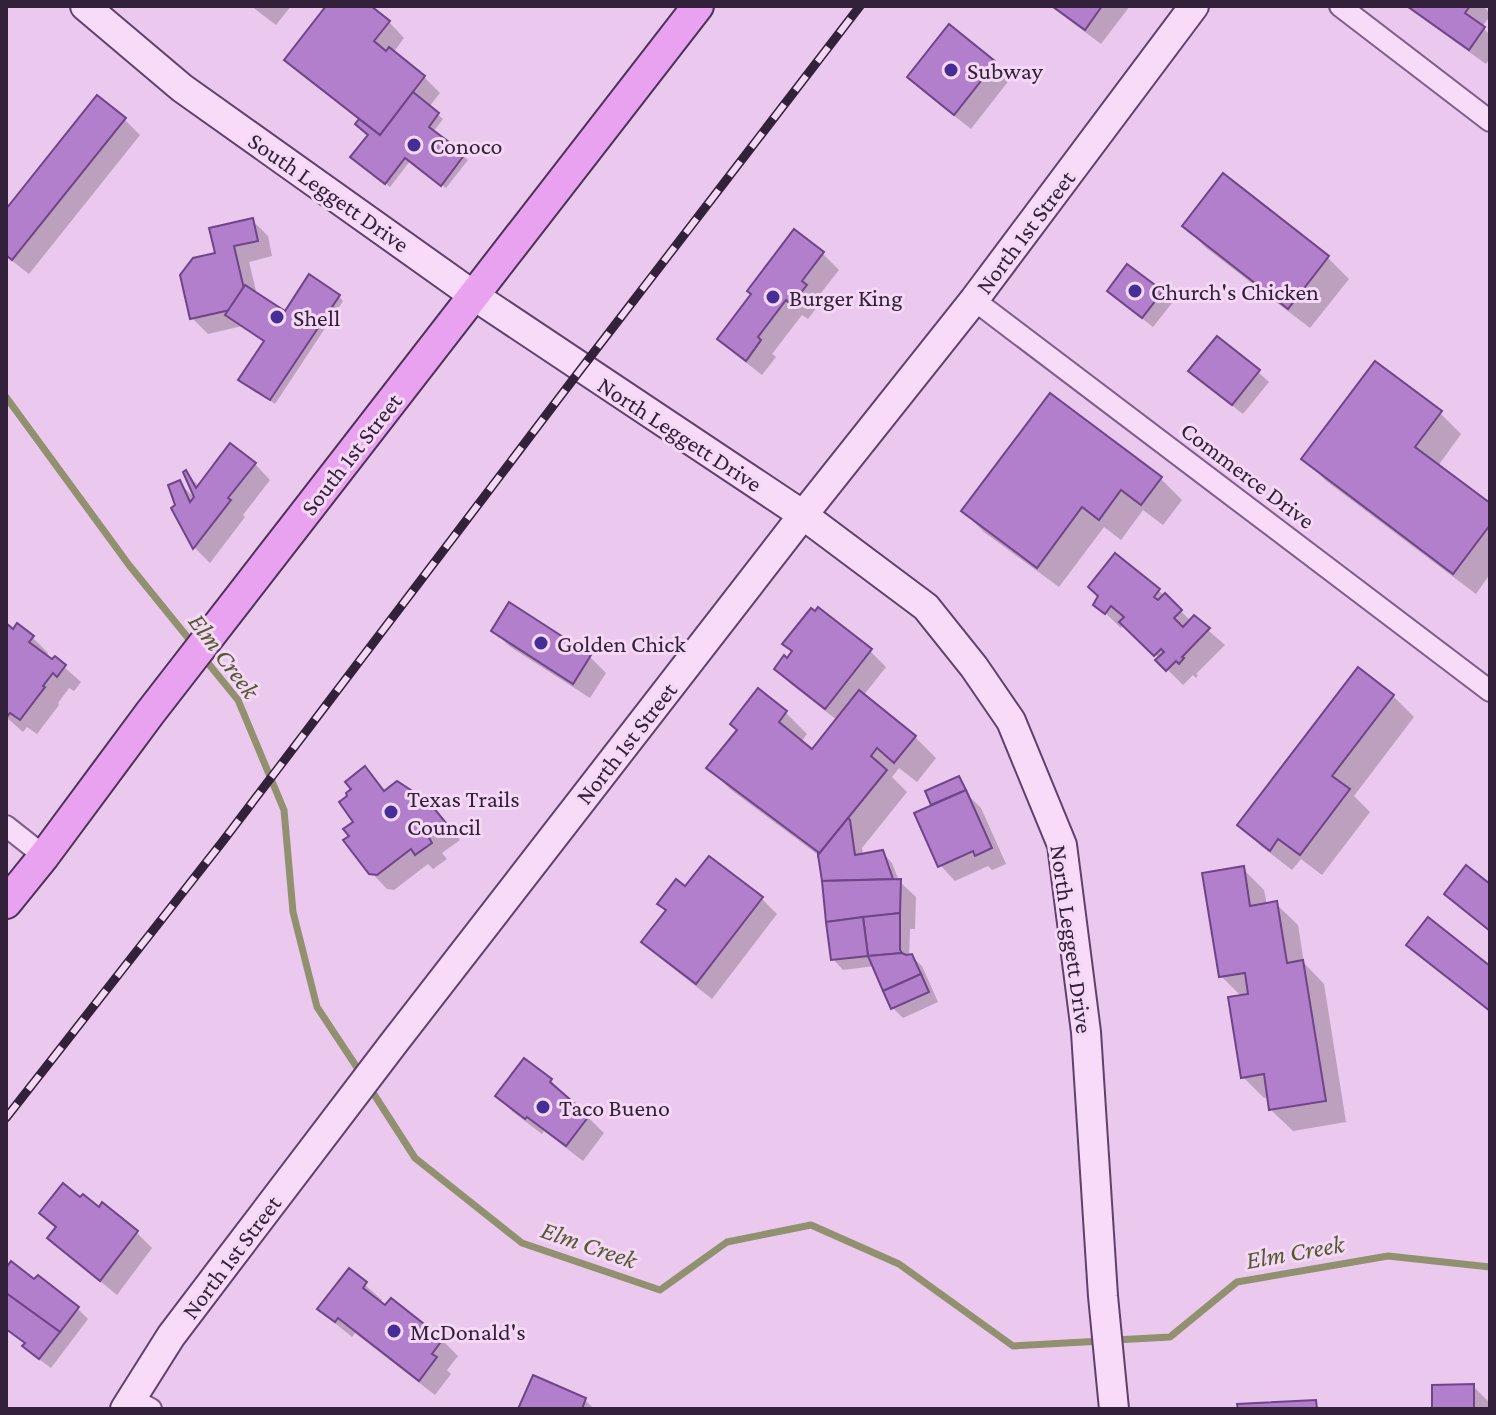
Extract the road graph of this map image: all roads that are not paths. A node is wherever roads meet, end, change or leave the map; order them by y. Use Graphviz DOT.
graph roads {
  1 [pos="85,6"];
  2 [pos="698,6"];
  3 [pos="1194,6"];
  4 [pos="1340,6"];
  5 [pos="1490,121"];
  6 [pos="473,295"];
  7 [pos="974,300"];
  8 [pos="581,369"];
  9 [pos="803,515"];
  10 [pos="1490,691"];
  11 [pos="6,826"];
  12 [pos="44,856"];
  13 [pos="6,903"];
  14 [pos="136,1405"];
  15 [pos="1114,1408"];
  1 -- 6 [label="main road, South Leggett Drive"];
  2 -- 6 [label="main road, South 1st Street"];
  3 -- 7 [label="main road, North 1st Street"];
  4 -- 5 [label="street"];
  6 -- 8 [label="main road, South Leggett Drive"];
  6 -- 12 [label="main road, South 1st Street"];
  7 -- 9 [label="main road, North 1st Street"];
  7 -- 10 [label="street, Commerce Drive"];
  8 -- 9 [label="main road, North Leggett Drive"];
  9 -- 14 [label="main road, North 1st Street"];
  9 -- 15 [label="main road, North Leggett Drive"];
  11 -- 12 [label="street"];
  12 -- 13 [label="main road, South 1st Street"];
}
